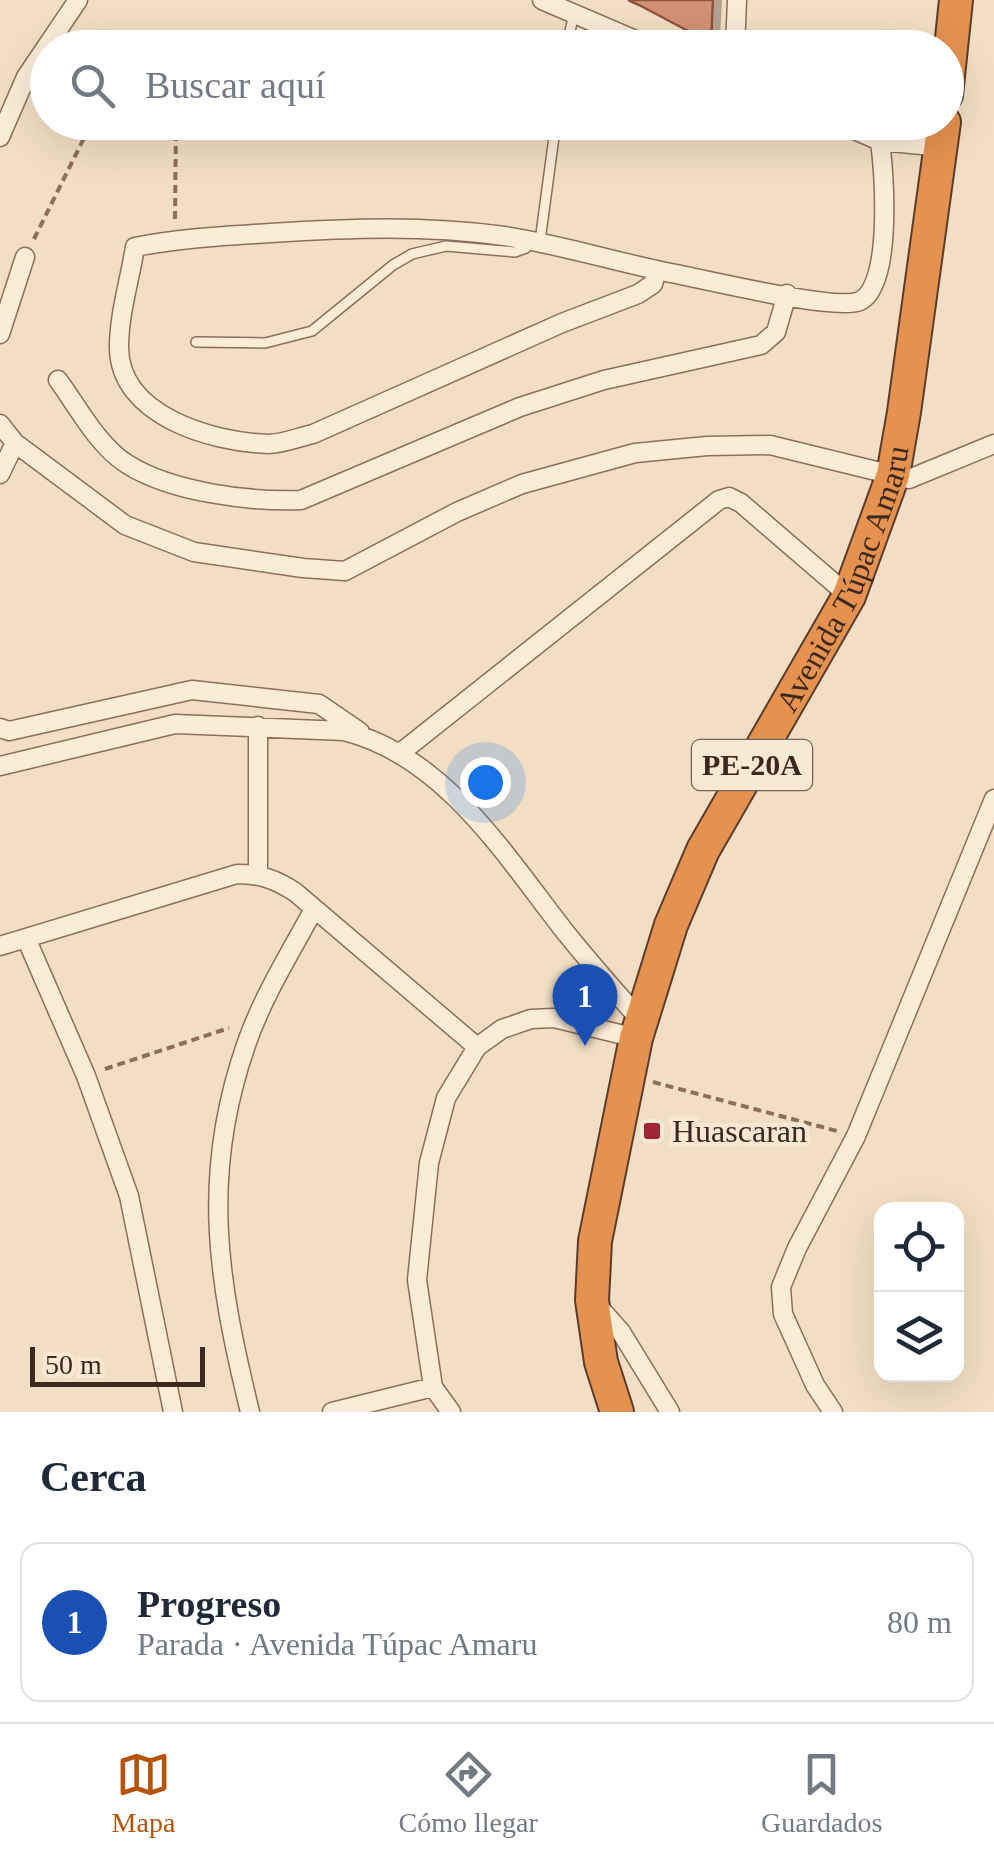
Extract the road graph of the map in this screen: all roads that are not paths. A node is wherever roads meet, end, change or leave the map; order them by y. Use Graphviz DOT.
graph roads {
  1 [pos="78,0"];
  2 [pos="542,0"];
  3 [pos="737,0"];
  4 [pos="956,0"];
  5 [pos="574,14"];
  6 [pos="58,30"];
  7 [pos="570,30"];
  8 [pos="612,30"];
  9 [pos="736,30"];
  10 [pos="953,30"];
  11 [pos="30,71"];
  12 [pos="0,138"];
  13 [pos="553,140"];
  14 [pos="876,140"];
  15 [pos="898,140"];
  16 [pos="942,140"];
  17 [pos="880,142"];
  18 [pos="534,243"];
  19 [pos="25,257"];
  20 [pos="656,270"];
  21 [pos="787,294"];
  22 [pos="0,334"];
  23 [pos="196,342"];
  24 [pos="58,380"];
  25 [pos="0,424"];
  26 [pos="15,443"];
  27 [pos="994,444"];
  28 [pos="0,474"];
  29 [pos="892,475"];
  30 [pos="849,596"];
  31 [pos="258,726"];
  32 [pos="0,728"];
  33 [pos="367,737"];
  34 [pos="399,754"];
  35 [pos="0,766"];
  36 [pos="994,799"];
  37 [pos="258,874"];
  38 [pos="314,909"];
  39 [pos="26,938"];
  40 [pos="0,946"];
  41 [pos="638,1029"];
  42 [pos="477,1047"];
  43 [pos="592,1300"];
  44 [pos="433,1387"];
  45 [pos="173,1412"];
  46 [pos="250,1412"];
  47 [pos="332,1412"];
  48 [pos="451,1412"];
  49 [pos="617,1412"];
  50 [pos="670,1412"];
  51 [pos="833,1412"];
  1 -- 6 [label="street"];
  2 -- 5 [label="street"];
  3 -- 9 [label="street"];
  4 -- 10 [label="highway"];
  5 -- 7 [label="lane"];
  5 -- 8 [label="street"];
  11 -- 12 [label="street"];
  13 -- 18 [label="lane"];
  14 -- 17 [label="street"];
  15 -- 17 [label="street"];
  16 -- 29 [label="highway, Avenida Túpac Amaru / PE-20A"];
  17 -- 21 [label="street"];
  18 -- 20 [label="street"];
  18 -- 20 [label="street"];
  18 -- 23 [label="lane"];
  19 -- 22 [label="street"];
  20 -- 21 [label="street"];
  21 -- 24 [label="street"];
  25 -- 26 [label="street"];
  26 -- 28 [label="street"];
  26 -- 29 [label="street"];
  27 -- 29 [label="street"];
  29 -- 30 [label="highway, Avenida Túpac Amaru / PE-20A"];
  30 -- 34 [label="street"];
  30 -- 41 [label="highway, Avenida Túpac Amaru / PE-20A"];
  31 -- 33 [label="street"];
  31 -- 35 [label="street"];
  31 -- 37 [label="street"];
  32 -- 33 [label="street"];
  33 -- 34 [label="street"];
  34 -- 41 [label="street"];
  36 -- 51 [label="street"];
  37 -- 38 [label="street"];
  37 -- 39 [label="street"];
  38 -- 42 [label="street"];
  38 -- 46 [label="street"];
  39 -- 40 [label="street"];
  39 -- 45 [label="street"];
  41 -- 42 [label="street"];
  41 -- 43 [label="highway, Avenida Túpac Amaru / PE-20A"];
  42 -- 44 [label="street"];
  43 -- 49 [label="highway, Avenida Túpac Amaru / PE-20A"];
  43 -- 50 [label="street"];
  44 -- 47 [label="street"];
  44 -- 48 [label="street"];
}
